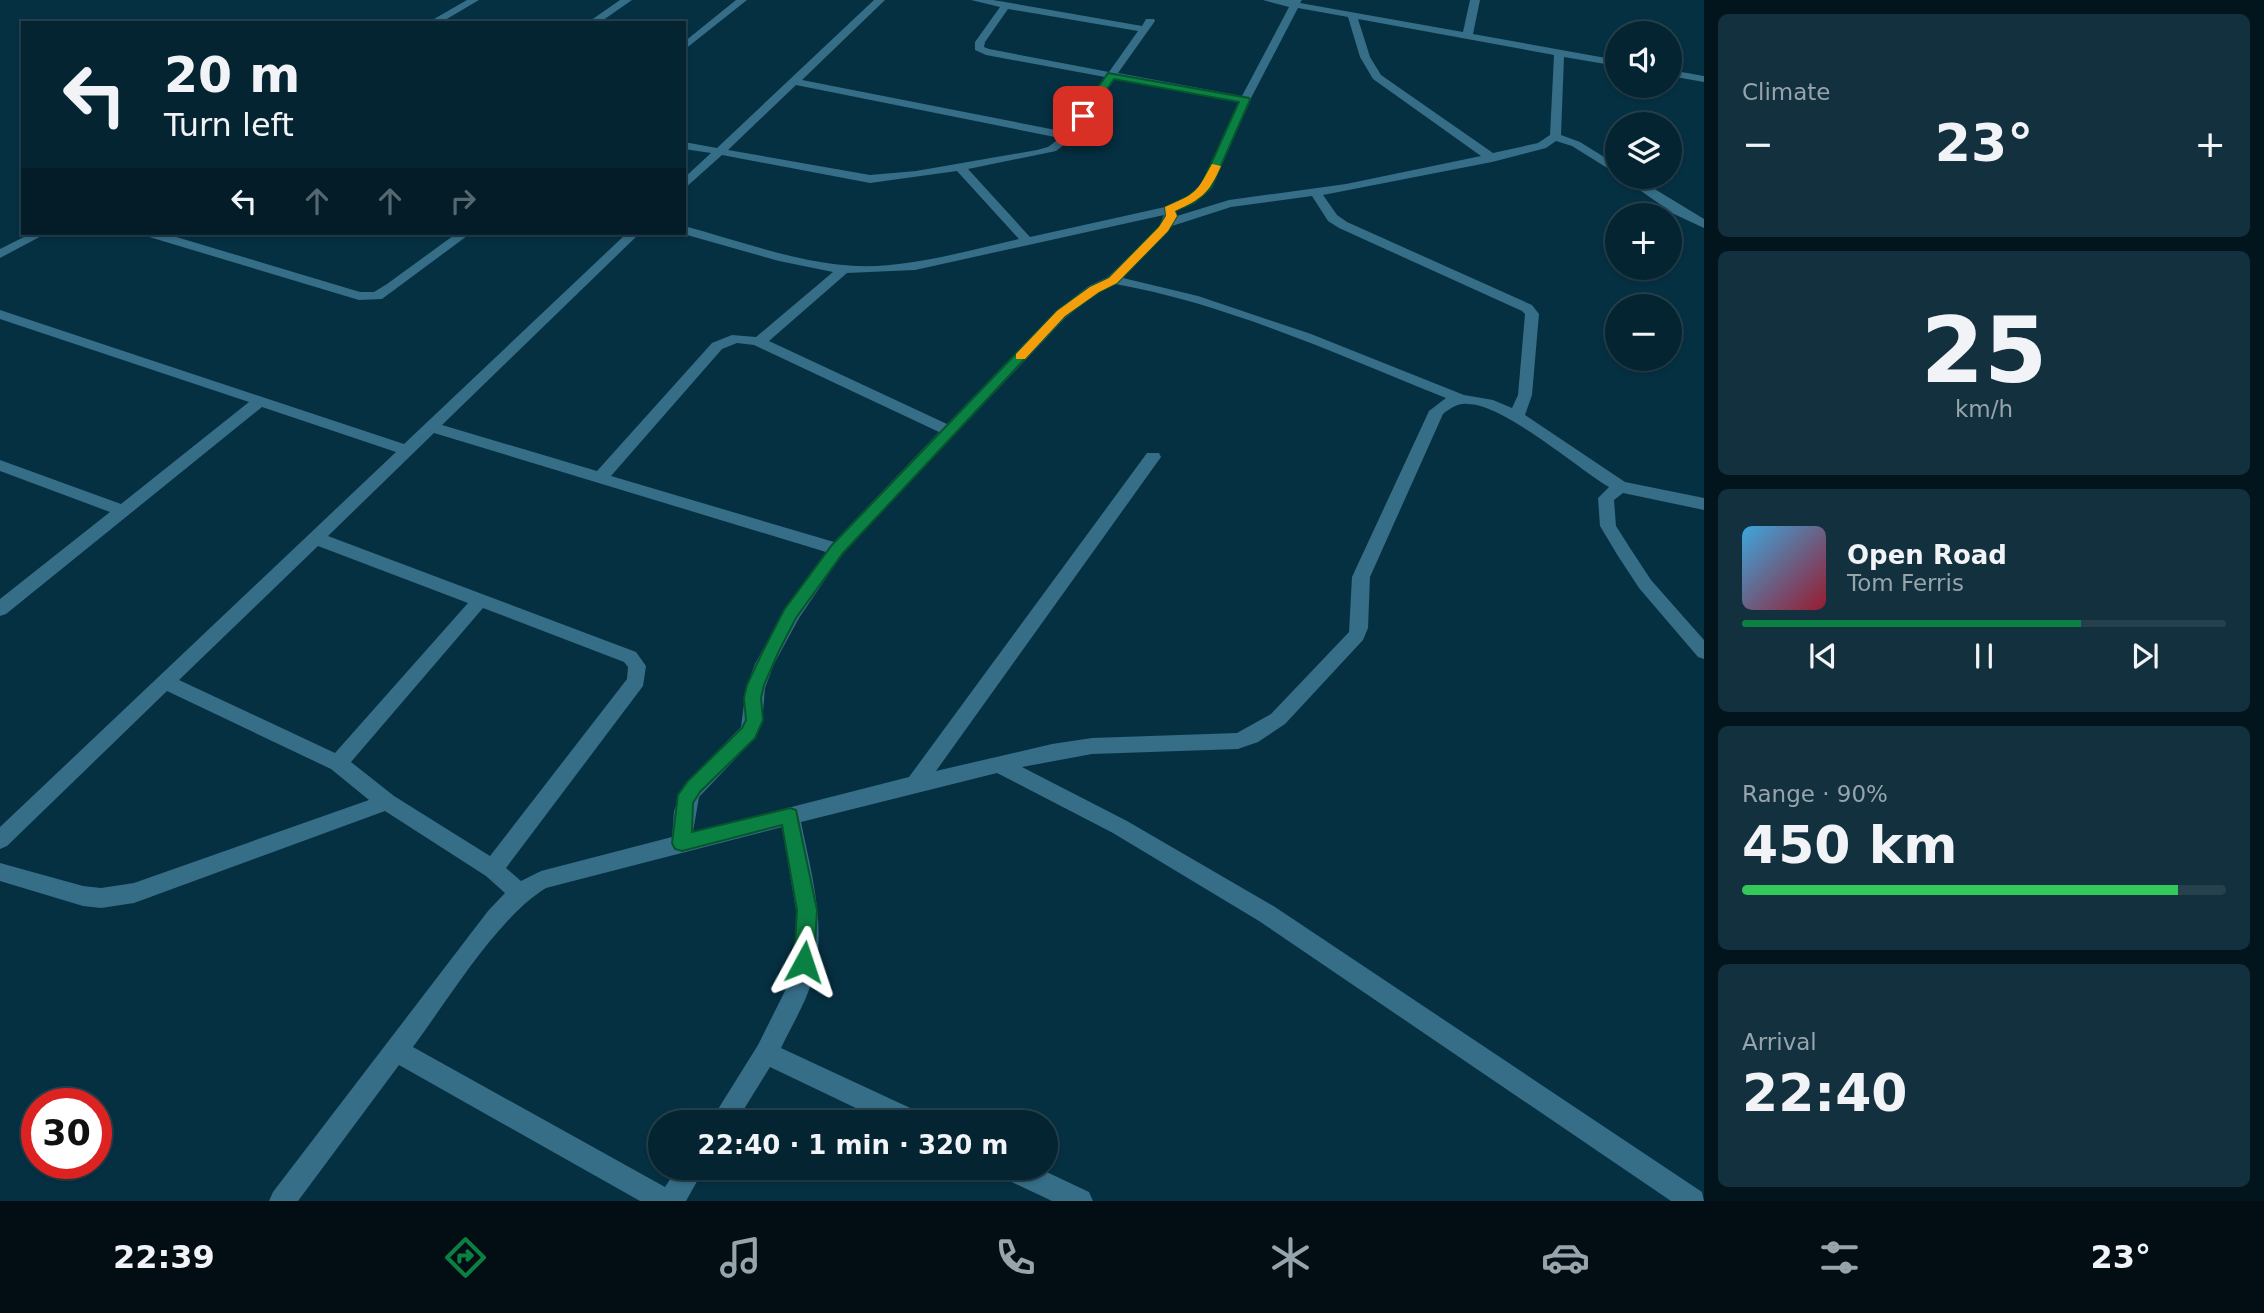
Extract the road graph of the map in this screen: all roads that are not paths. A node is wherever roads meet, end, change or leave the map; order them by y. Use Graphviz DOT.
graph roads {
  1 [pos="474,0"];
  2 [pos="627,0"];
  3 [pos="742,0"];
  4 [pos="880,0"];
  5 [pos="976,0"];
  6 [pos="1268,0"];
  7 [pos="1475,0"];
  8 [pos="1296,2"];
  9 [pos="1006,5"];
  10 [pos="1352,15"];
  11 [pos="436,21"];
  12 [pos="595,21"];
  13 [pos="1467,36"];
  14 [pos="686,45"];
  15 [pos="1559,52"];
  16 [pos="1605,61"];
  17 [pos="1111,75"];
  18 [pos="1682,75"];
  19 [pos="1704,79"];
  20 [pos="793,81"];
  21 [pos="1245,100"];
  22 [pos="1069,136"];
  23 [pos="1556,137"];
  24 [pos="686,145"];
  25 [pos="718,153"];
  26 [pos="1492,158"];
  27 [pos="1605,162"];
  28 [pos="960,167"];
  29 [pos="686,183"];
  30 [pos="1645,189"];
  31 [pos="1316,193"];
  32 [pos="1169,216"];
  33 [pos="1704,224"];
  34 [pos="686,231"];
  35 [pos="37,235"];
  36 [pos="157,235"];
  37 [pos="462,235"];
  38 [pos="633,235"];
  39 [pos="1027,241"];
  40 [pos="0,254"];
  41 [pos="844,269"];
  42 [pos="1113,280"];
  43 [pos="0,314"];
  44 [pos="759,342"];
  45 [pos="1459,398"];
  46 [pos="260,401"];
  47 [pos="1517,416"];
  48 [pos="431,427"];
  49 [pos="949,431"];
  50 [pos="407,450"];
  51 [pos="1153,457"];
  52 [pos="0,465"];
  53 [pos="600,478"];
  54 [pos="1620,487"];
  55 [pos="1704,504"];
  56 [pos="123,511"];
  57 [pos="316,538"];
  58 [pos="837,549"];
  59 [pos="480,600"];
  60 [pos="0,609"];
  61 [pos="1704,652"];
  62 [pos="165,682"];
  63 [pos="338,763"];
  64 [pos="997,764"];
  65 [pos="915,784"];
  66 [pos="387,802"];
  67 [pos="790,816"];
  68 [pos="0,839"];
  69 [pos="682,843"];
  70 [pos="493,869"];
  71 [pos="0,872"];
  72 [pos="519,893"];
  73 [pos="396,1050"];
  74 [pos="766,1053"];
  75 [pos="730,1110"];
  76 [pos="887,1110"];
  77 [pos="685,1180"];
  78 [pos="1036,1180"];
  79 [pos="282,1201"];
  80 [pos="666,1201"];
  81 [pos="671,1201"];
  82 [pos="1080,1201"];
  83 [pos="1693,1201"];
  1 -- 11 [label="street"];
  2 -- 12 [label="street"];
  3 -- 14 [label="street"];
  4 -- 20 [label="street"];
  5 -- 9 [label="street"];
  6 -- 8 [label="street"];
  7 -- 13 [label="street"];
  8 -- 10 [label="street"];
  8 -- 21 [label="street"];
  9 -- 17 [label="street"];
  9 -- 17 [label="street"];
  10 -- 13 [label="street"];
  10 -- 26 [label="street"];
  13 -- 15 [label="street"];
  15 -- 16 [label="street"];
  15 -- 23 [label="street"];
  17 -- 21 [label="street"];
  17 -- 22 [label="street"];
  18 -- 19 [label="street"];
  20 -- 22 [label="street"];
  20 -- 25 [label="street"];
  21 -- 32 [label="street"];
  22 -- 28 [label="street"];
  23 -- 26 [label="street"];
  23 -- 27 [label="street"];
  24 -- 25 [label="street"];
  25 -- 28 [label="street"];
  25 -- 29 [label="street"];
  26 -- 31 [label="street"];
  28 -- 39 [label="street"];
  30 -- 33 [label="street"];
  31 -- 32 [label="street"];
  31 -- 47 [label="street"];
  32 -- 39 [label="street"];
  32 -- 42 [label="street"];
  34 -- 41 [label="street"];
  35 -- 40 [label="street"];
  36 -- 37 [label="street"];
  38 -- 48 [label="street"];
  39 -- 41 [label="street"];
  41 -- 44 [label="street"];
  42 -- 45 [label="street"];
  42 -- 49 [label="street"];
  43 -- 46 [label="street"];
  44 -- 49 [label="street"];
  44 -- 53 [label="street"];
  45 -- 47 [label="street"];
  45 -- 64 [label="street"];
  46 -- 50 [label="street"];
  46 -- 56 [label="street"];
  47 -- 54 [label="street"];
  48 -- 50 [label="street"];
  48 -- 53 [label="street"];
  49 -- 58 [label="street"];
  50 -- 57 [label="street"];
  51 -- 65 [label="street"];
  52 -- 56 [label="street"];
  53 -- 58 [label="street"];
  54 -- 55 [label="street"];
  54 -- 61 [label="street"];
  56 -- 60 [label="street"];
  57 -- 59 [label="street"];
  57 -- 62 [label="street"];
  58 -- 69 [label="street"];
  59 -- 63 [label="street"];
  59 -- 70 [label="street"];
  62 -- 63 [label="street"];
  62 -- 68 [label="street"];
  63 -- 66 [label="street"];
  64 -- 65 [label="street"];
  64 -- 83 [label="street"];
  65 -- 67 [label="street"];
  66 -- 70 [label="street"];
  66 -- 71 [label="street"];
  67 -- 69 [label="street"];
  67 -- 74 [label="street"];
  69 -- 72 [label="street"];
  70 -- 72 [label="street"];
  72 -- 73 [label="street"];
  73 -- 79 [label="street"];
  73 -- 80 [label="street"];
  74 -- 75 [label="street"];
  74 -- 76 [label="street"];
  77 -- 81 [label="street"];
  78 -- 82 [label="street"];
}
